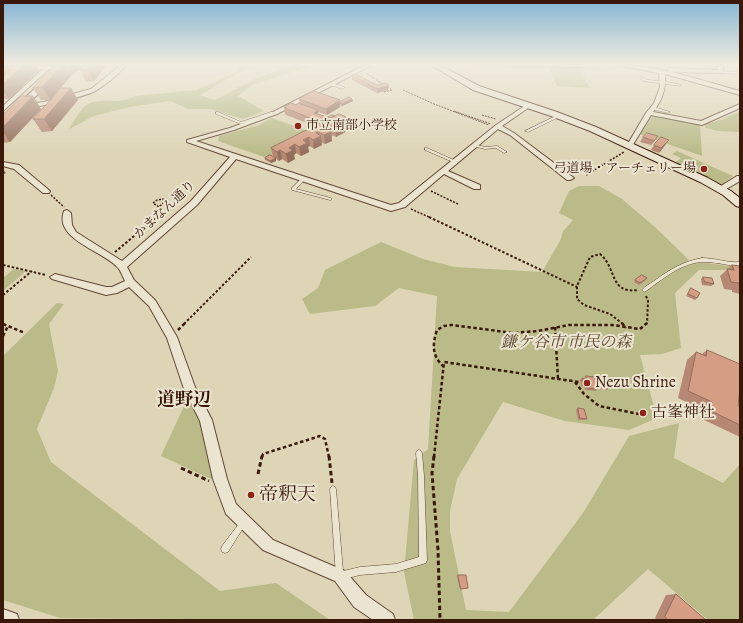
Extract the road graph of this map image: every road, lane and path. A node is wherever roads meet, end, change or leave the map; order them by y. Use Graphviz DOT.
graph roads {
  1 [pos="19,94"];
  2 [pos="33,94"];
  3 [pos="79,94"];
  4 [pos="312,94"];
  5 [pos="412,94"];
  6 [pos="495,94"];
  7 [pos="660,94"];
  8 [pos="529,105"];
  9 [pos="20,106"];
  10 [pos="740,106"];
  11 [pos="4,108"];
  12 [pos="454,111"];
  13 [pos="651,111"];
  14 [pos="668,112"];
  15 [pos="217,113"];
  16 [pos="275,113"];
  17 [pos="482,115"];
  18 [pos="559,116"];
  19 [pos="505,121"];
  20 [pos="3,124"];
  21 [pos="497,127"];
  22 [pos="527,131"];
  23 [pos="474,145"];
  24 [pos="630,147"];
  25 [pos="426,149"];
  26 [pos="505,152"];
  27 [pos="235,155"];
  28 [pos="454,161"];
  29 [pos="3,164"];
  30 [pos="443,171"];
  31 [pos="586,175"];
  32 [pos="304,178"];
  33 [pos="570,178"];
  34 [pos="740,178"];
  35 [pos="422,187"];
  36 [pos="477,187"];
  37 [pos="720,189"];
  38 [pos="46,192"];
  39 [pos="330,199"];
  40 [pos="458,204"];
  41 [pos="740,204"];
  42 [pos="402,205"];
  43 [pos="159,207"];
  44 [pos="67,213"];
  45 [pos="108,257"];
  46 [pos="251,257"];
  47 [pos="740,264"];
  48 [pos="3,265"];
  49 [pos="122,266"];
  50 [pos="32,271"];
  51 [pos="55,277"];
  52 [pos="130,282"];
  53 [pos="577,286"];
  54 [pos="644,290"];
  55 [pos="3,295"];
  56 [pos="3,324"];
  57 [pos="8,326"];
  58 [pos="555,327"];
  59 [pos="626,328"];
  60 [pos="25,333"];
  61 [pos="3,336"];
  62 [pos="172,337"];
  63 [pos="444,367"];
  64 [pos="558,379"];
  65 [pos="574,382"];
  66 [pos="578,382"];
  67 [pos="638,414"];
  68 [pos="419,453"];
  69 [pos="181,468"];
  70 [pos="258,474"];
  71 [pos="220,479"];
  72 [pos="333,489"];
  73 [pos="244,522"];
  74 [pos="225,549"];
  75 [pos="340,576"];
  76 [pos="3,617"];
  77 [pos="11,620"];
  78 [pos="387,620"];
  79 [pos="440,620"];
  1 -- 11 [label="street"];
  2 -- 9 [label="street"];
  3 -- 9 [label="street"];
  4 -- 16 [label="street"];
  5 -- 21 [label="path"];
  6 -- 8 [label="street"];
  7 -- 13 [label="street"];
  8 -- 18 [label="street"];
  8 -- 19 [label="street"];
  9 -- 11 [label="street"];
  9 -- 20 [label="street"];
  10 -- 13 [label="street"];
  12 -- 21 [label="path"];
  13 -- 14 [label="lane"];
  13 -- 24 [label="street"];
  15 -- 16 [label="lane"];
  16 -- 27 [label="street"];
  17 -- 19 [label="path"];
  18 -- 22 [label="lane"];
  18 -- 24 [label="street"];
  19 -- 21 [label="street"];
  21 -- 23 [label="street"];
  21 -- 33 [label="street"];
  23 -- 26 [label="lane"];
  23 -- 28 [label="street"];
  24 -- 31 [label="path"];
  24 -- 37 [label="street"];
  25 -- 28 [label="lane"];
  27 -- 32 [label="street"];
  27 -- 49 [label="street, かまなん通り"];
  28 -- 30 [label="street"];
  29 -- 38 [label="street"];
  30 -- 35 [label="street"];
  30 -- 36 [label="street"];
  32 -- 39 [label="lane"];
  32 -- 42 [label="street"];
  34 -- 37 [label="street"];
  35 -- 40 [label="path"];
  35 -- 42 [label="street"];
  37 -- 41 [label="street"];
  38 -- 44 [label="path"];
  42 -- 53 [label="path"];
  43 -- 43 [label="path"];
  43 -- 45 [label="path"];
  44 -- 45 [label="street"];
  45 -- 49 [label="street"];
  46 -- 62 [label="path"];
  47 -- 54 [label="lane"];
  48 -- 50 [label="path"];
  49 -- 52 [label="street"];
  50 -- 51 [label="path"];
  50 -- 55 [label="path"];
  51 -- 52 [label="street"];
  52 -- 62 [label="street"];
  53 -- 54 [label="path"];
  53 -- 59 [label="path"];
  54 -- 59 [label="path"];
  56 -- 57 [label="path"];
  57 -- 60 [label="path"];
  57 -- 61 [label="path"];
  58 -- 59 [label="path"];
  58 -- 63 [label="path"];
  58 -- 64 [label="path"];
  62 -- 71 [label="street"];
  63 -- 64 [label="path"];
  63 -- 79 [label="path"];
  64 -- 65 [label="path"];
  65 -- 66 [label="path"];
  65 -- 67 [label="path"];
  68 -- 75 [label="lane"];
  69 -- 71 [label="path"];
  70 -- 72 [label="path"];
  71 -- 73 [label="street"];
  72 -- 75 [label="lane"];
  73 -- 74 [label="lane"];
  73 -- 75 [label="street"];
  75 -- 78 [label="street"];
  76 -- 77 [label="street"];
}
